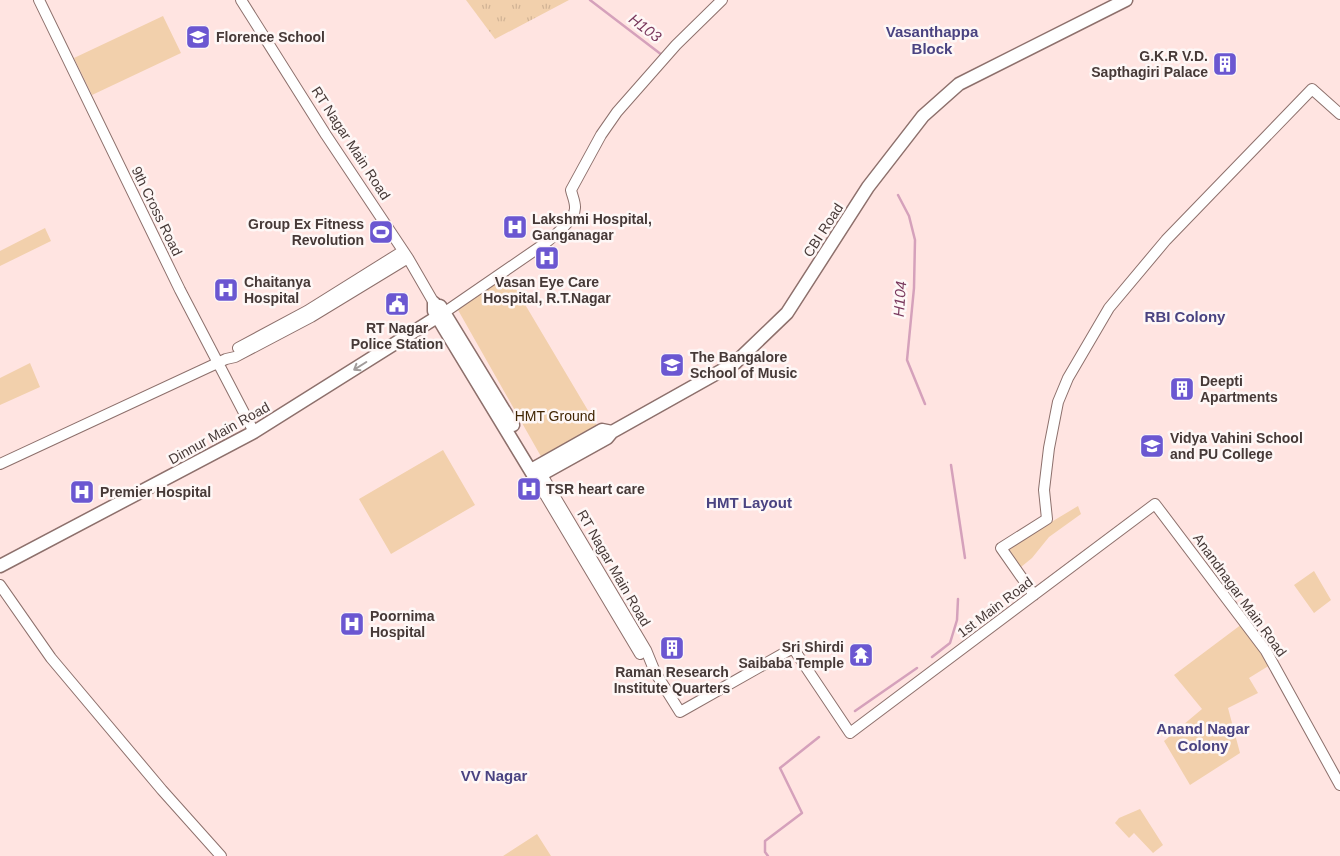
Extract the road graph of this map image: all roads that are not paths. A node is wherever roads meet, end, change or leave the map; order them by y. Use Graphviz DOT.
graph roads {
  1 [pos="39,0"];
  2 [pos="241,0"];
  3 [pos="722,0"];
  4 [pos="1126,0"];
  5 [pos="1340,114"];
  6 [pos="405,254"];
  7 [pos="434,303"];
  8 [pos="442,314"];
  9 [pos="222,361"];
  10 [pos="254,432"];
  11 [pos="0,464"];
  12 [pos="537,472"];
  13 [pos="1155,504"];
  14 [pos="0,566"];
  15 [pos="0,585"];
  16 [pos="1034,595"];
  17 [pos="680,712"];
  18 [pos="1340,784"];
  19 [pos="221,856"];
  1 -- 9 [label="street, 9th Cross Road"];
  2 -- 6 [label="street, RT Nagar Main Road"];
  3 -- 8 [label="street"];
  4 -- 12 [label="main road, CBI Road"];
  5 -- 16 [label="street"];
  6 -- 7 [label="street, RT Nagar Main Road"];
  6 -- 9 [label="street"];
  7 -- 8 [label="main road, RT Nagar Main Road"];
  8 -- 10 [label="main road, Dinnur Main Road, one-way"];
  8 -- 12 [label="main road, RT Nagar Main Road"];
  9 -- 10 [label="street, 9th Cross Road"];
  9 -- 11 [label="street"];
  10 -- 14 [label="main road, Dinnur Main Road"];
  12 -- 17 [label="street, RT Nagar Main Road"];
  13 -- 16 [label="street, 1st Main Road"];
  13 -- 18 [label="street, Anandnagar Main Road"];
  15 -- 19 [label="street"];
  16 -- 17 [label="street, 1st Main Road"];
}
